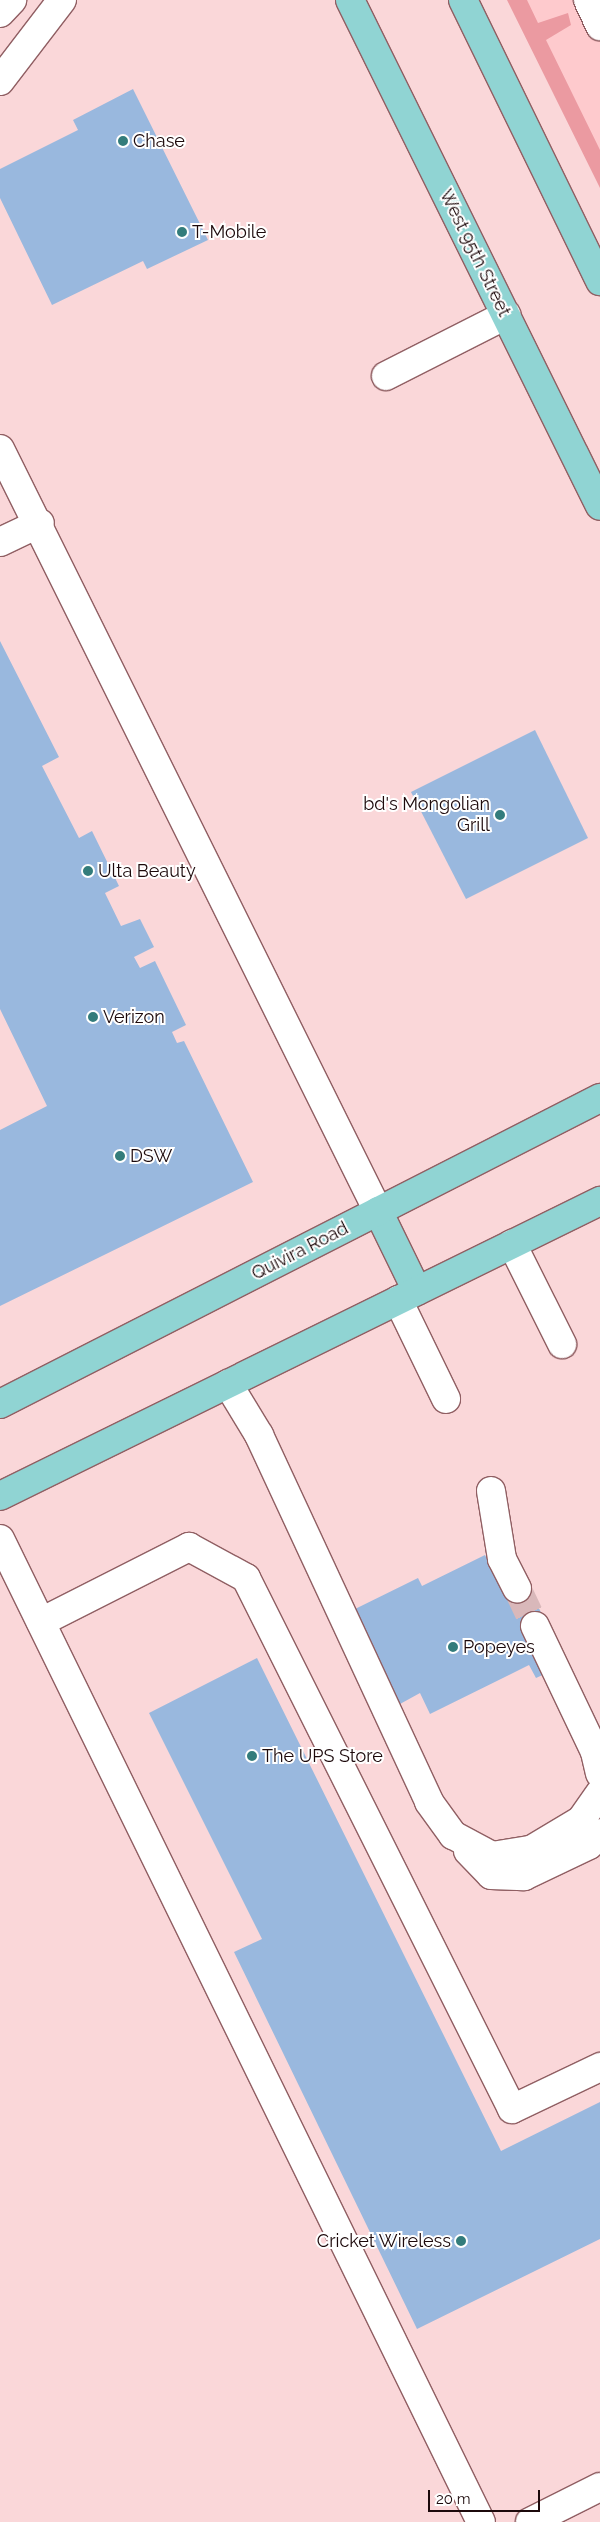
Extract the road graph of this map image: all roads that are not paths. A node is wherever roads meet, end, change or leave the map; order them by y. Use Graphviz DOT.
graph roads {
  1 [pos="12,0"];
  2 [pos="62,0"];
  3 [pos="350,0"];
  4 [pos="462,0"];
  5 [pos="588,0"];
  6 [pos="0,13"];
  7 [pos="600,26"];
  8 [pos="0,81"];
  9 [pos="600,281"];
  10 [pos="506,315"];
  11 [pos="386,376"];
  12 [pos="0,449"];
  13 [pos="600,506"];
  14 [pos="40,523"];
  15 [pos="0,542"];
  16 [pos="600,1098"];
  17 [pos="600,1201"];
  18 [pos="378,1211"];
  19 [pos="512,1244"];
  20 [pos="408,1296"];
  21 [pos="562,1344"];
  22 [pos="228,1384"];
  23 [pos="446,1398"];
  24 [pos="0,1404"];
  25 [pos="491,1491"];
  26 [pos="0,1496"];
  27 [pos="0,1539"];
  28 [pos="517,1588"];
  29 [pos="41,1622"];
  30 [pos="535,1626"];
  31 [pos="600,1774"];
  32 [pos="600,1793"];
  33 [pos="600,1833"];
  34 [pos="453,1835"];
  35 [pos="600,2067"];
  36 [pos="600,2488"];
  37 [pos="481,2522"];
  38 [pos="530,2522"];
  1 -- 6 [label="lane"];
  2 -- 8 [label="lane"];
  3 -- 10 [label="main road, West 95th Street"];
  4 -- 9 [label="main road"];
  5 -- 7 [label="lane"];
  10 -- 11 [label="lane"];
  10 -- 13 [label="main road, West 95th Street"];
  12 -- 14 [label="lane"];
  14 -- 15 [label="lane"];
  14 -- 18 [label="lane"];
  16 -- 18 [label="main road, Quivira Road"];
  17 -- 19 [label="main road"];
  18 -- 20 [label="main road"];
  18 -- 24 [label="main road, Quivira Road"];
  19 -- 20 [label="main road"];
  19 -- 21 [label="lane"];
  20 -- 22 [label="main road"];
  20 -- 23 [label="lane"];
  22 -- 26 [label="main road"];
  22 -- 34 [label="lane"];
  25 -- 28 [label="lane"];
  27 -- 29 [label="lane"];
  29 -- 35 [label="lane"];
  29 -- 37 [label="lane"];
  30 -- 31 [label="lane"];
  32 -- 34 [label="lane"];
  33 -- 34 [label="lane"];
  36 -- 38 [label="lane"];
}
